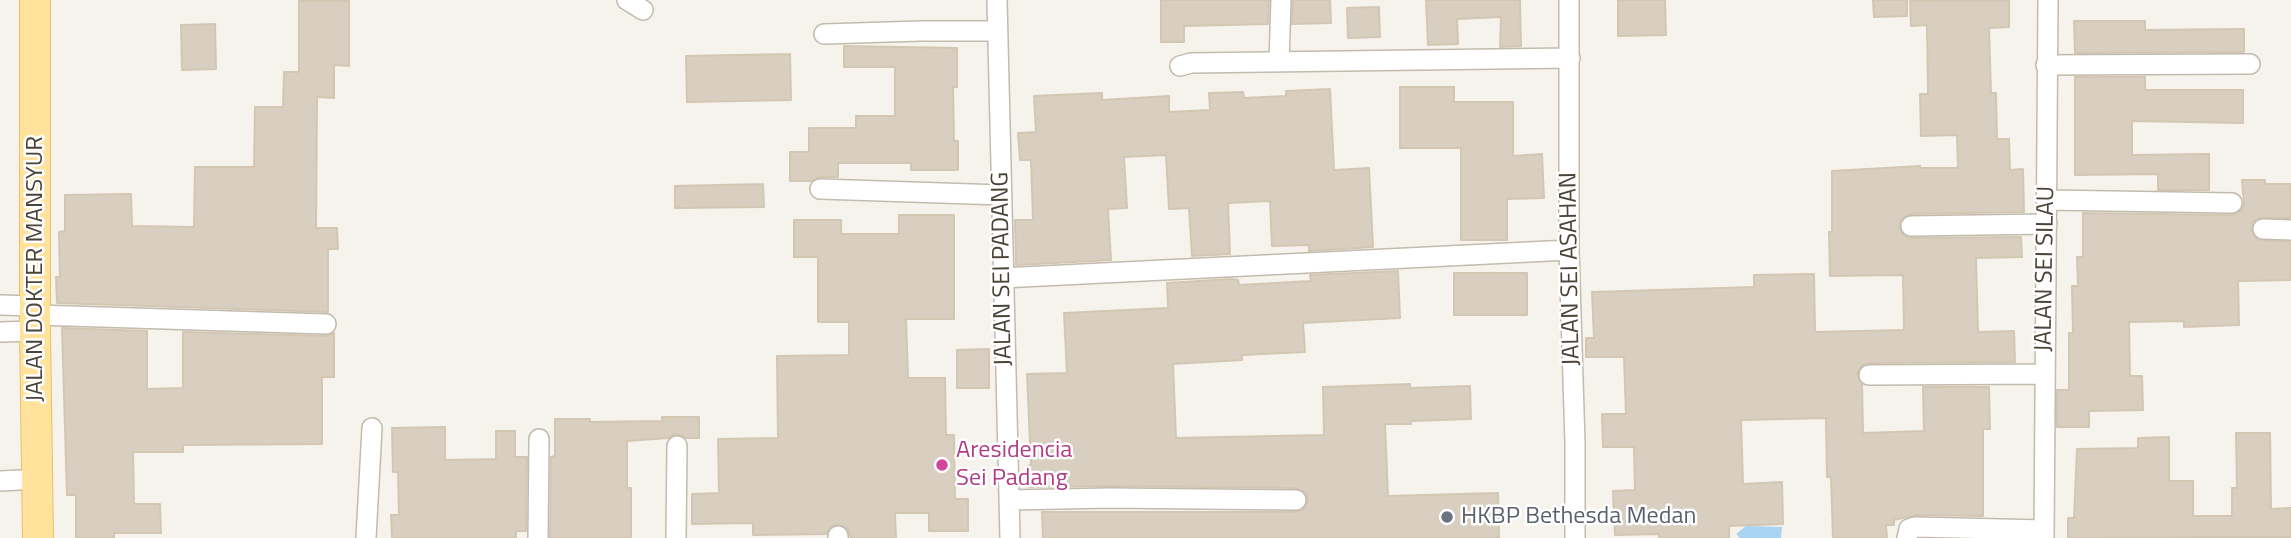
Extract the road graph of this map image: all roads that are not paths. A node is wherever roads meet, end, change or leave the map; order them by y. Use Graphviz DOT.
graph roads {
  1 [pos="17,0"];
  2 [pos="35,0"];
  3 [pos="997,0"];
  4 [pos="1281,0"];
  5 [pos="1569,0"];
  6 [pos="2048,0"];
  7 [pos="997,31"];
  8 [pos="824,34"];
  9 [pos="1570,58"];
  10 [pos="1279,62"];
  11 [pos="2250,64"];
  12 [pos="2046,65"];
  13 [pos="1181,66"];
  14 [pos="820,189"];
  15 [pos="1002,195"];
  16 [pos="2048,200"];
  17 [pos="2232,203"];
  18 [pos="2047,224"];
  19 [pos="1912,226"];
  20 [pos="2263,229"];
  21 [pos="2291,230"];
  22 [pos="1569,250"];
  23 [pos="1002,278"];
  24 [pos="21,318"];
  25 [pos="326,324"];
  26 [pos="2044,374"];
  27 [pos="1869,375"];
  28 [pos="372,428"];
  29 [pos="538,439"];
  30 [pos="677,446"];
  31 [pos="10,480"];
  32 [pos="1009,500"];
  33 [pos="1296,500"];
  34 [pos="2044,534"];
  35 [pos="20,538"];
  36 [pos="38,538"];
  37 [pos="366,538"];
  38 [pos="538,538"];
  39 [pos="676,538"];
  40 [pos="1010,538"];
  41 [pos="1575,538"];
  42 [pos="1907,538"];
  1 -- 24 [label="main road, JALAN DOKTER MANSYUR"];
  2 -- 24 [label="main road, JALAN DOKTER MANSYUR"];
  3 -- 7 [label="street, JALAN SEI PADANG"];
  4 -- 10 [label="street"];
  5 -- 9 [label="street, JALAN SEI ASAHAN"];
  6 -- 12 [label="street, JALAN SEI SILAU"];
  7 -- 8 [label="street"];
  7 -- 15 [label="street, JALAN SEI PADANG"];
  9 -- 10 [label="street"];
  9 -- 22 [label="street, JALAN SEI ASAHAN"];
  10 -- 13 [label="street"];
  11 -- 12 [label="street"];
  12 -- 16 [label="street, JALAN SEI SILAU"];
  14 -- 15 [label="street"];
  15 -- 23 [label="street, JALAN SEI PADANG"];
  16 -- 17 [label="street"];
  16 -- 18 [label="street, JALAN SEI SILAU"];
  18 -- 19 [label="street"];
  18 -- 26 [label="street, JALAN SEI SILAU"];
  20 -- 21 [label="street"];
  22 -- 23 [label="street"];
  22 -- 41 [label="street, JALAN SEI ASAHAN"];
  23 -- 32 [label="street, JALAN SEI PADANG"];
  24 -- 25 [label="street"];
  24 -- 31 [label="main road, JALAN DOKTER MANSYUR"];
  24 -- 36 [label="main road, JALAN DOKTER MANSYUR"];
  26 -- 27 [label="street"];
  26 -- 34 [label="street, JALAN SEI SILAU"];
  28 -- 37 [label="street"];
  29 -- 38 [label="street"];
  30 -- 39 [label="street"];
  31 -- 35 [label="main road, JALAN DOKTER MANSYUR"];
  32 -- 33 [label="street"];
  32 -- 40 [label="street, JALAN SEI PADANG"];
  34 -- 42 [label="street"];
}
